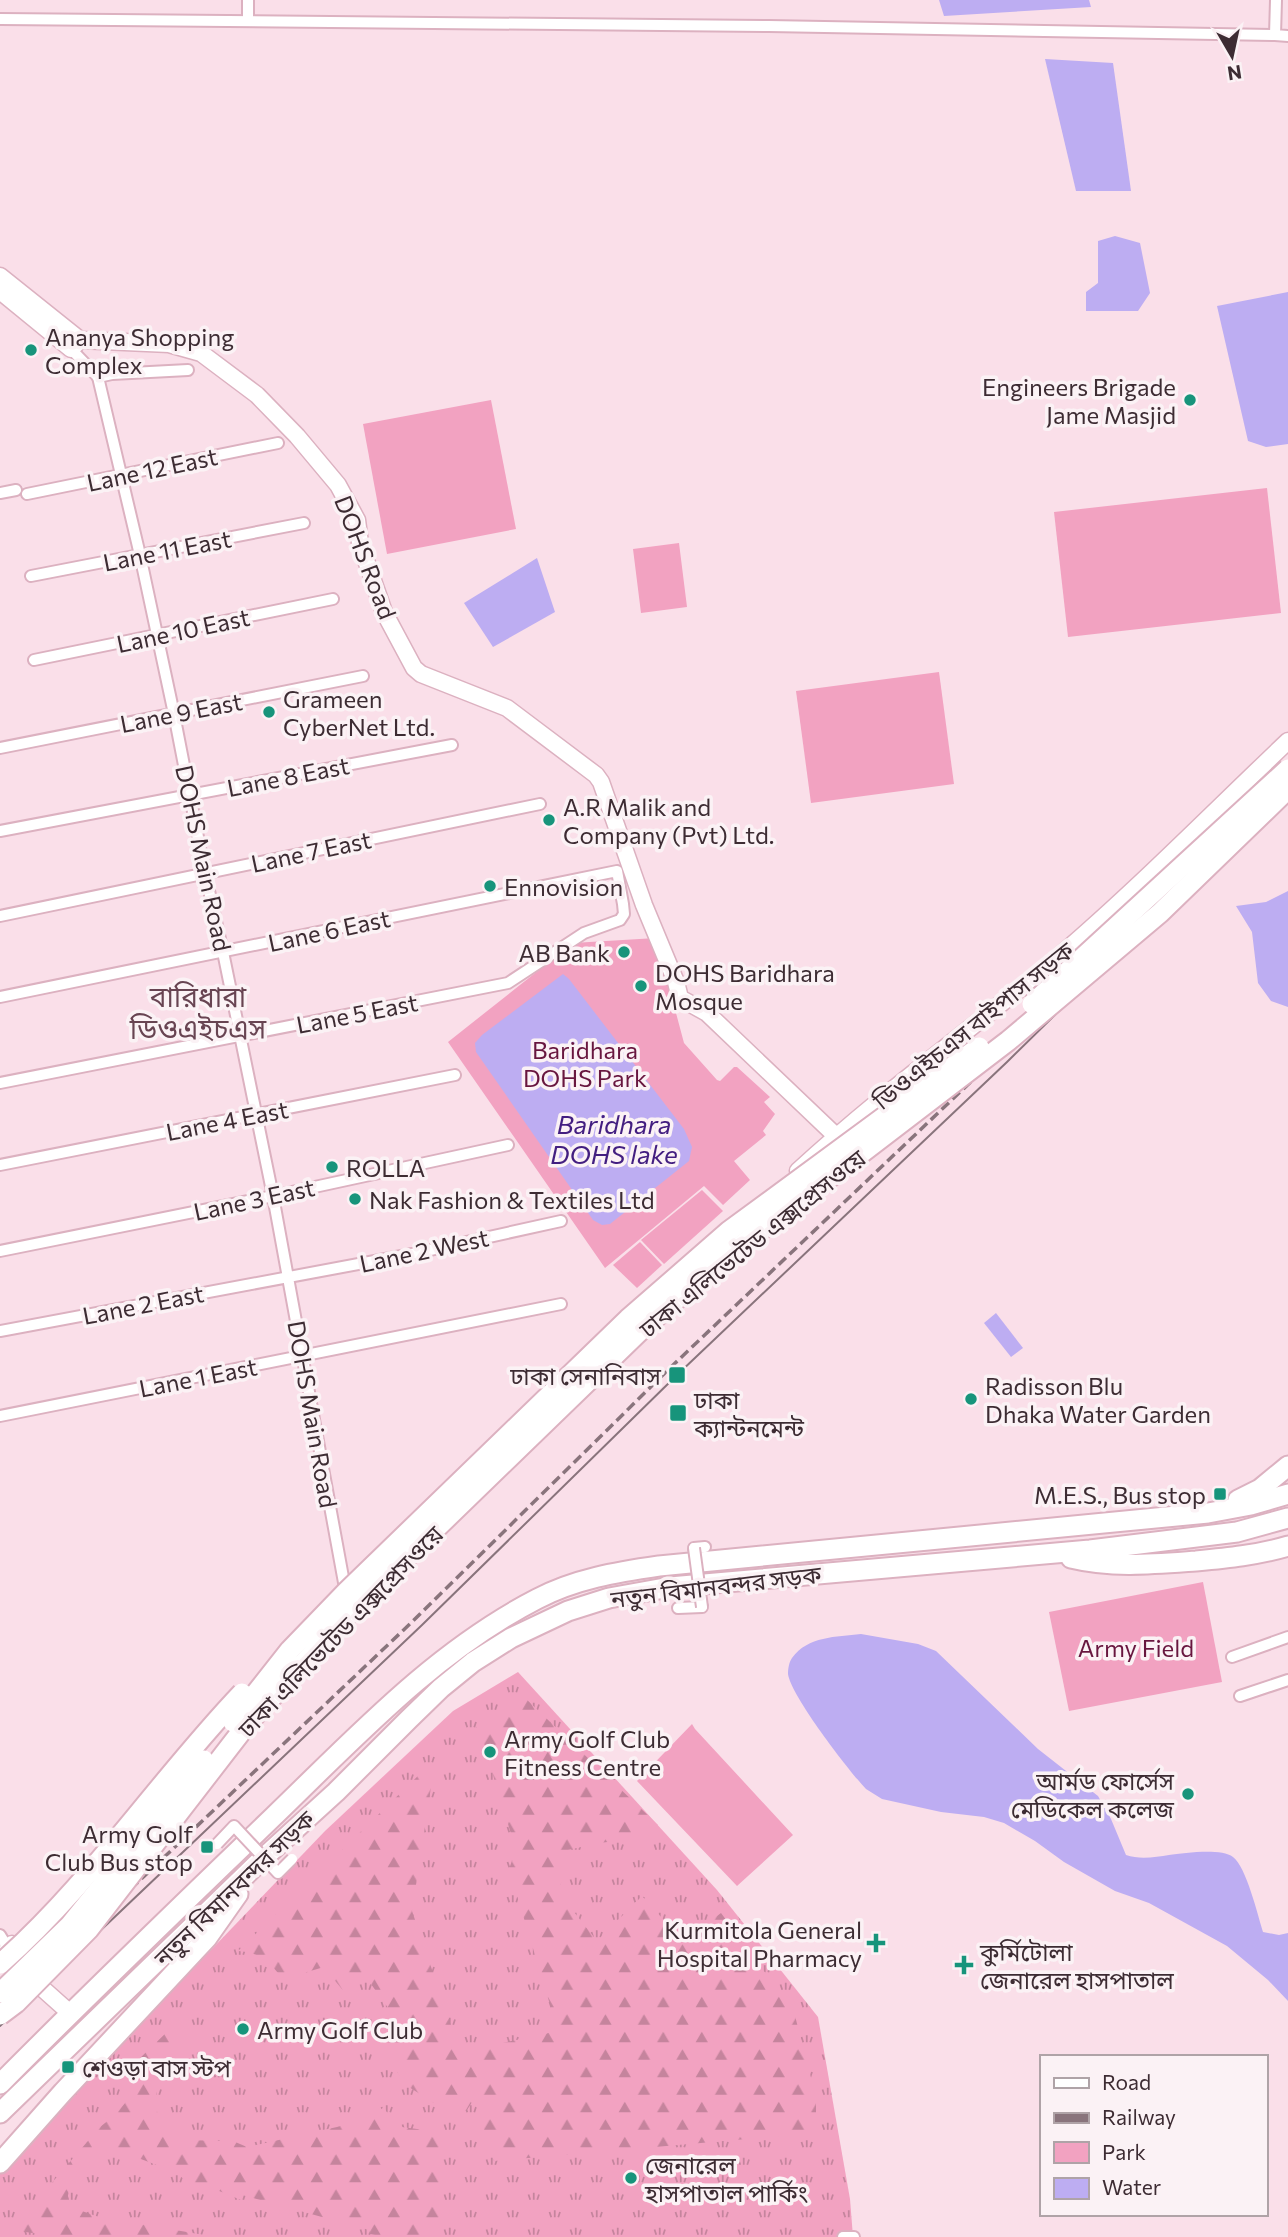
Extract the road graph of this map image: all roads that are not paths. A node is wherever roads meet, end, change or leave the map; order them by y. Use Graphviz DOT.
graph roads {
  1 [pos="248,0"];
  2 [pos="1276,0"];
  3 [pos="0,19"];
  4 [pos="247,21"];
  5 [pos="1275,35"];
  6 [pos="1288,36"];
  7 [pos="0,276"];
  8 [pos="0,291"];
  9 [pos="76,345"];
  10 [pos="188,370"];
  11 [pos="98,377"];
  12 [pos="278,443"];
  13 [pos="120,475"];
  14 [pos="0,493"];
  15 [pos="304,523"];
  16 [pos="140,555"];
  17 [pos="31,576"];
  18 [pos="333,599"];
  19 [pos="157,635"];
  20 [pos="34,660"];
  21 [pos="363,676"];
  22 [pos="174,714"];
  23 [pos="1288,741"];
  24 [pos="452,745"];
  25 [pos="0,748"];
  26 [pos="1288,769"];
  27 [pos="1288,789"];
  28 [pos="190,795"];
  29 [pos="540,804"];
  30 [pos="0,831"];
  31 [pos="205,873"];
  32 [pos="0,916"];
  33 [pos="223,951"];
  34 [pos="508,983"];
  35 [pos="0,997"];
  36 [pos="240,1037"];
  37 [pos="455,1076"];
  38 [pos="0,1083"];
  39 [pos="256,1114"];
  40 [pos="836,1136"];
  41 [pos="508,1145"];
  42 [pos="0,1166"];
  43 [pos="273,1196"];
  44 [pos="561,1220"];
  45 [pos="0,1251"];
  46 [pos="286,1276"];
  47 [pos="561,1304"];
  48 [pos="0,1331"];
  49 [pos="304,1356"];
  50 [pos="0,1416"];
  51 [pos="1288,1466"];
  52 [pos="1288,1494"];
  53 [pos="1208,1513"];
  54 [pos="1288,1518"];
  55 [pos="862,1545"];
  56 [pos="1288,1546"];
  57 [pos="700,1547"];
  58 [pos="1054,1554"];
  59 [pos="863,1569"];
  60 [pos="345,1588"];
  61 [pos="678,1608"];
  62 [pos="1288,1637"];
  63 [pos="290,1650"];
  64 [pos="1232,1657"];
  65 [pos="1288,1680"];
  66 [pos="1240,1696"];
  67 [pos="217,1844"];
  68 [pos="292,1859"];
  69 [pos="259,1862"];
  70 [pos="2,1951"];
  71 [pos="5,2004"];
  72 [pos="70,2013"];
  73 [pos="0,2027"];
  74 [pos="0,2084"];
  75 [pos="0,2113"];
  76 [pos="0,2163"];
  77 [pos="843,2237"];
  78 [pos="854,2237"];
  1 -- 4 [label="street"];
  2 -- 5 [label="street"];
  3 -- 4 [label="street"];
  4 -- 5 [label="street"];
  5 -- 6 [label="street"];
  7 -- 9 [label="street"];
  8 -- 9 [label="street"];
  9 -- 11 [label="street"];
  9 -- 40 [label="street, DOHS Road"];
  10 -- 11 [label="street"];
  11 -- 13 [label="street, DOHS Main Road"];
  12 -- 13 [label="street, Lane 12 East"];
  13 -- 14 [label="street, Lane 12 East"];
  13 -- 16 [label="street, DOHS Main Road"];
  15 -- 16 [label="street, Lane 11 East"];
  16 -- 17 [label="street, Lane 11 East"];
  16 -- 19 [label="street, DOHS Main Road"];
  18 -- 19 [label="street, Lane 10 East"];
  19 -- 20 [label="street, Lane 10 East"];
  19 -- 22 [label="street, DOHS Main Road"];
  21 -- 22 [label="street, Lane 9 East"];
  22 -- 25 [label="street, Lane 9 East"];
  22 -- 28 [label="street, DOHS Main Road"];
  23 -- 40 [label="street, ডিওএইচএস বাইপাস সড়ক"];
  24 -- 28 [label="street, Lane 8 East"];
  26 -- 63 [label="highway, ঢাকা এলিভেটেড এক্সপ্রেসওয়ে, bridge"];
  27 -- 71 [label="highway, ঢাকা এলিভেটেড এক্সপ্রেসওয়ে, bridge"];
  28 -- 30 [label="street, Lane 8 East"];
  28 -- 31 [label="street, DOHS Main Road"];
  29 -- 31 [label="street, Lane 7 East"];
  31 -- 32 [label="street, Lane 7 East"];
  31 -- 33 [label="street, DOHS Main Road"];
  33 -- 34 [label="street, Lane 6 East"];
  33 -- 35 [label="street, Lane 6 East"];
  33 -- 36 [label="street, DOHS Main Road"];
  34 -- 36 [label="street, Lane 5 East"];
  36 -- 38 [label="street, Lane 5 East"];
  36 -- 39 [label="street, DOHS Main Road"];
  37 -- 39 [label="street, Lane 4 East"];
  39 -- 42 [label="street, Lane 4 East"];
  39 -- 43 [label="street, DOHS Main Road"];
  40 -- 60 [label="street, ডিওএইচএস বাইপাস সড়ক"];
  41 -- 43 [label="street, Lane 3 East"];
  43 -- 45 [label="street, Lane 3 East"];
  43 -- 46 [label="street, DOHS Main Road"];
  44 -- 46 [label="street, Lane 2 West"];
  46 -- 48 [label="street, Lane 2 East"];
  46 -- 49 [label="street, DOHS Main Road"];
  47 -- 49 [label="street, Lane 1 East"];
  49 -- 50 [label="street, Lane 1 East"];
  49 -- 60 [label="street, DOHS Main Road"];
  51 -- 53 [label="highway"];
  52 -- 53 [label="highway, নতুন বিমানবন্দর সড়ক"];
  53 -- 55 [label="highway, নতুন বিমানবন্দর সড়ক"];
  54 -- 58 [label="highway, নতুন বিমানবন্দর সড়ক"];
  55 -- 59 [label="highway"];
  55 -- 72 [label="highway, নতুন বিমানবন্দর সড়ক"];
  56 -- 58 [label="highway"];
  57 -- 61 [label="street, bridge"];
  58 -- 59 [label="highway, নতুন বিমানবন্দর সড়ক"];
  59 -- 69 [label="highway, নতুন বিমানবন্দর সড়ক"];
  60 -- 70 [label="street, ডিওএইচএস বাইপাস সড়ক"];
  62 -- 64 [label="street"];
  63 -- 70 [label="highway, bridge"];
  63 -- 71 [label="highway, ঢাকা এলিভেটেড এক্সপ্রেসওয়ে, bridge"];
  65 -- 66 [label="street"];
  67 -- 68 [label="street, bridge"];
  69 -- 75 [label="highway, নতুন বিমানবন্দর সড়ক"];
  69 -- 76 [label="highway"];
  70 -- 72 [label="street"];
  71 -- 73 [label="highway, bridge"];
  72 -- 74 [label="highway, নতুন বিমানবন্দর সড়ক"];
  77 -- 78 [label="street"];
}
